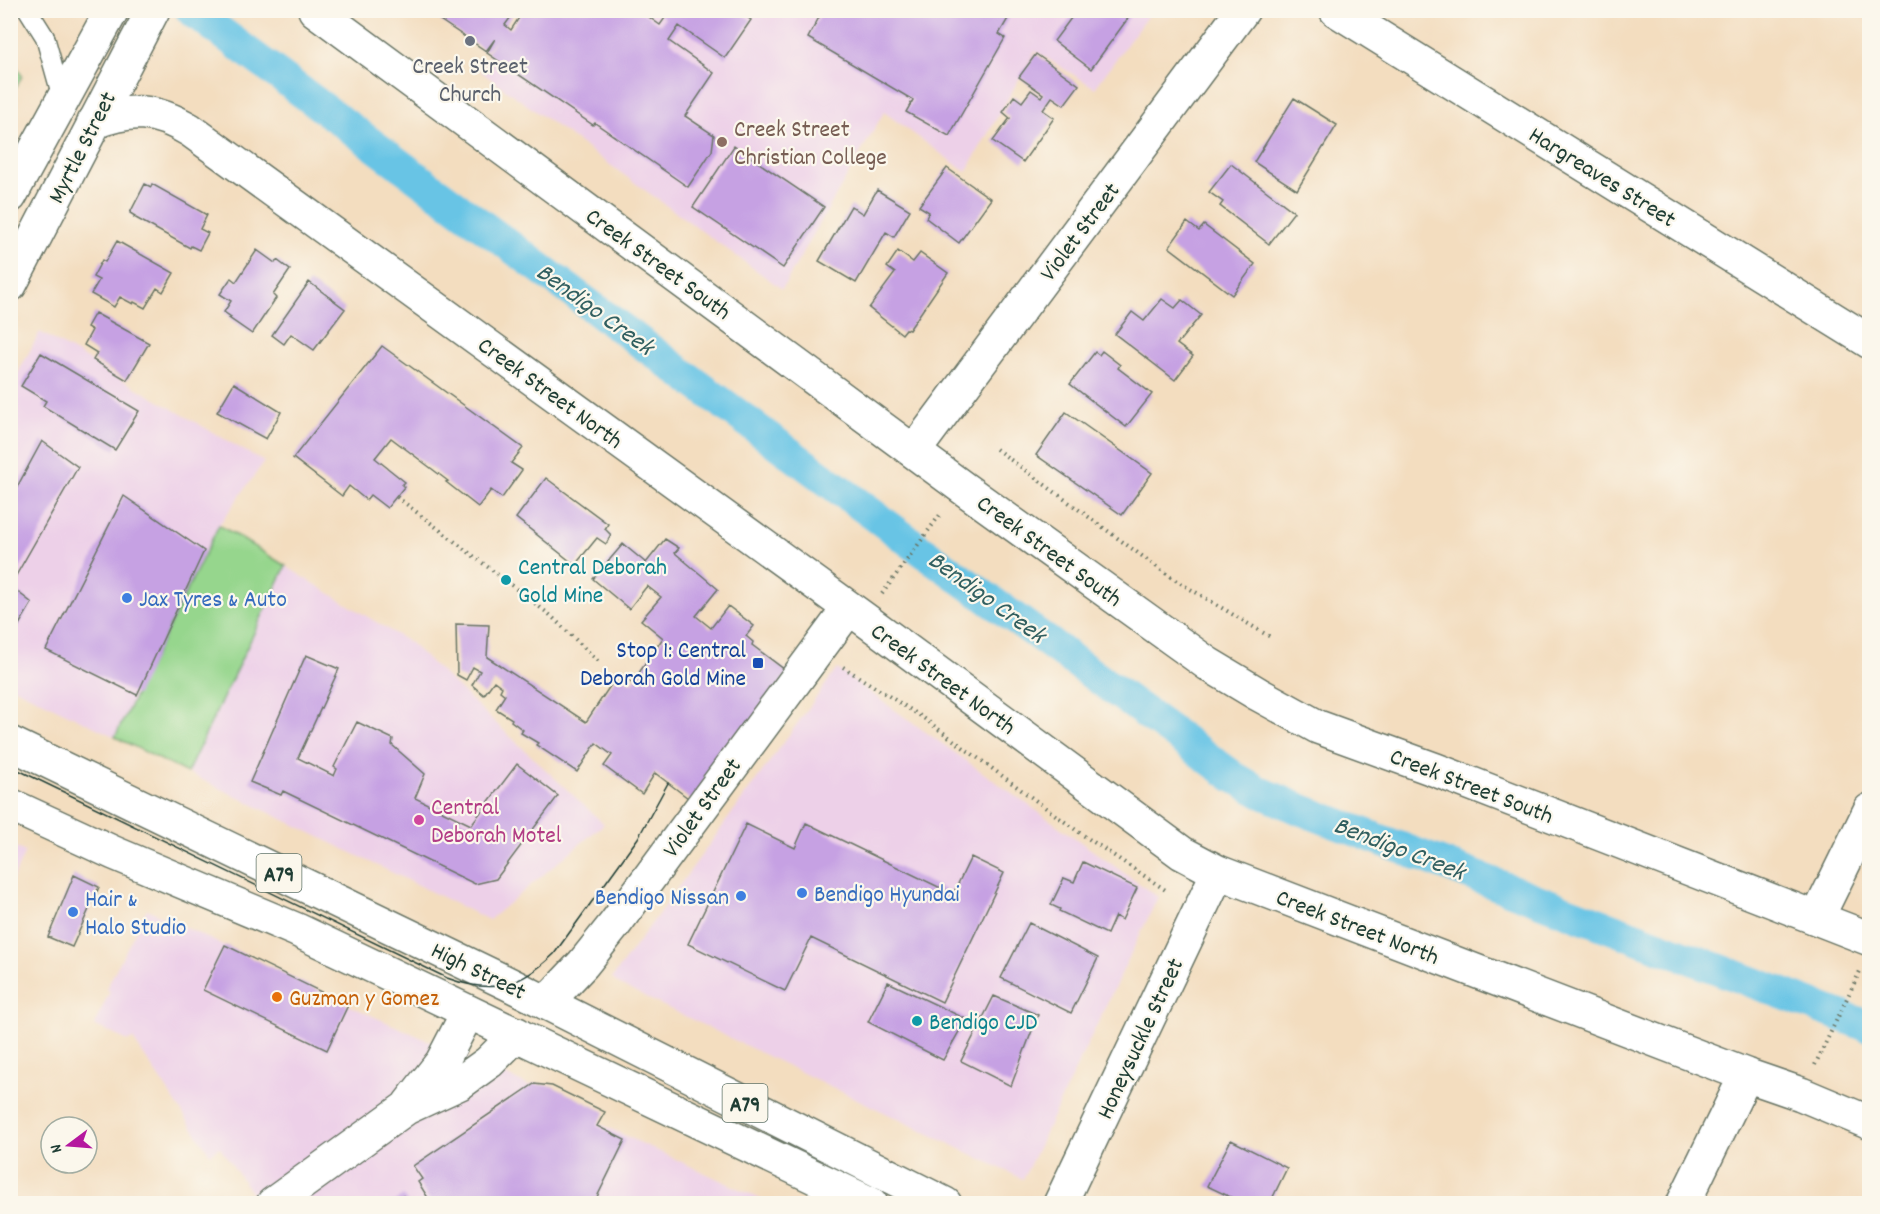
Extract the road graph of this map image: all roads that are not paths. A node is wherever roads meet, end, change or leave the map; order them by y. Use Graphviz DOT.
graph roads {
  1 [pos="28,10"];
  2 [pos="153,10"];
  3 [pos="315,10"];
  4 [pos="1243,10"];
  5 [pos="1336,10"];
  6 [pos="110,14"];
  7 [pos="63,99"];
  8 [pos="94,122"];
  9 [pos="10,196"];
  10 [pos="10,285"];
  11 [pos="1869,342"];
  12 [pos="915,450"];
  13 [pos="849,608"];
  14 [pos="10,743"];
  15 [pos="10,805"];
  16 [pos="1869,810"];
  17 [pos="274,870"];
  18 [pos="1218,872"];
  19 [pos="259,914"];
  20 [pos="1817,918"];
  21 [pos="1869,939"];
  22 [pos="486,973"];
  23 [pos="546,1003"];
  24 [pos="468,1012"];
  25 [pos="518,1034"];
  26 [pos="1746,1075"];
  27 [pos="406,1108"];
  28 [pos="1869,1123"];
  29 [pos="273,1203"];
  30 [pos="871,1203"];
  31 [pos="945,1203"];
  32 [pos="1060,1203"];
  33 [pos="1683,1203"];
  1 -- 7 [label="lane"];
  2 -- 8 [label="main road, Myrtle Street"];
  3 -- 12 [label="main road, Creek Street South"];
  4 -- 12 [label="main road, Violet Street"];
  5 -- 11 [label="main road, Hargreaves Street"];
  6 -- 7 [label="main road, Myrtle Street"];
  7 -- 9 [label="main road, Myrtle Street"];
  8 -- 10 [label="main road, Myrtle Street"];
  8 -- 13 [label="main road, Creek Street North"];
  12 -- 20 [label="main road, Creek Street South"];
  13 -- 18 [label="main road, Creek Street North"];
  13 -- 23 [label="main road, Violet Street"];
  14 -- 17 [label="main road, High Street / A79"];
  15 -- 19 [label="main road, High Street / A79"];
  16 -- 20 [label="main road"];
  17 -- 19 [label="main road"];
  17 -- 22 [label="main road, High Street / A79"];
  18 -- 26 [label="main road, Creek Street North"];
  18 -- 32 [label="main road, Honeysuckle Street"];
  19 -- 24 [label="main road, High Street / A79"];
  20 -- 21 [label="main road, Creek Street South"];
  22 -- 23 [label="main road, High Street / A79"];
  22 -- 24 [label="main road, Violet Street"];
  23 -- 25 [label="main road, Violet Street"];
  23 -- 31 [label="main road, High Street / A79"];
  24 -- 25 [label="main road, High Street / A79"];
  24 -- 27 [label="main road, Violet Street"];
  25 -- 27 [label="main road, Violet Street"];
  25 -- 30 [label="main road, High Street / A79"];
  26 -- 28 [label="main road, Creek Street North"];
  26 -- 33 [label="main road"];
  27 -- 29 [label="main road, Violet Street"];
}
